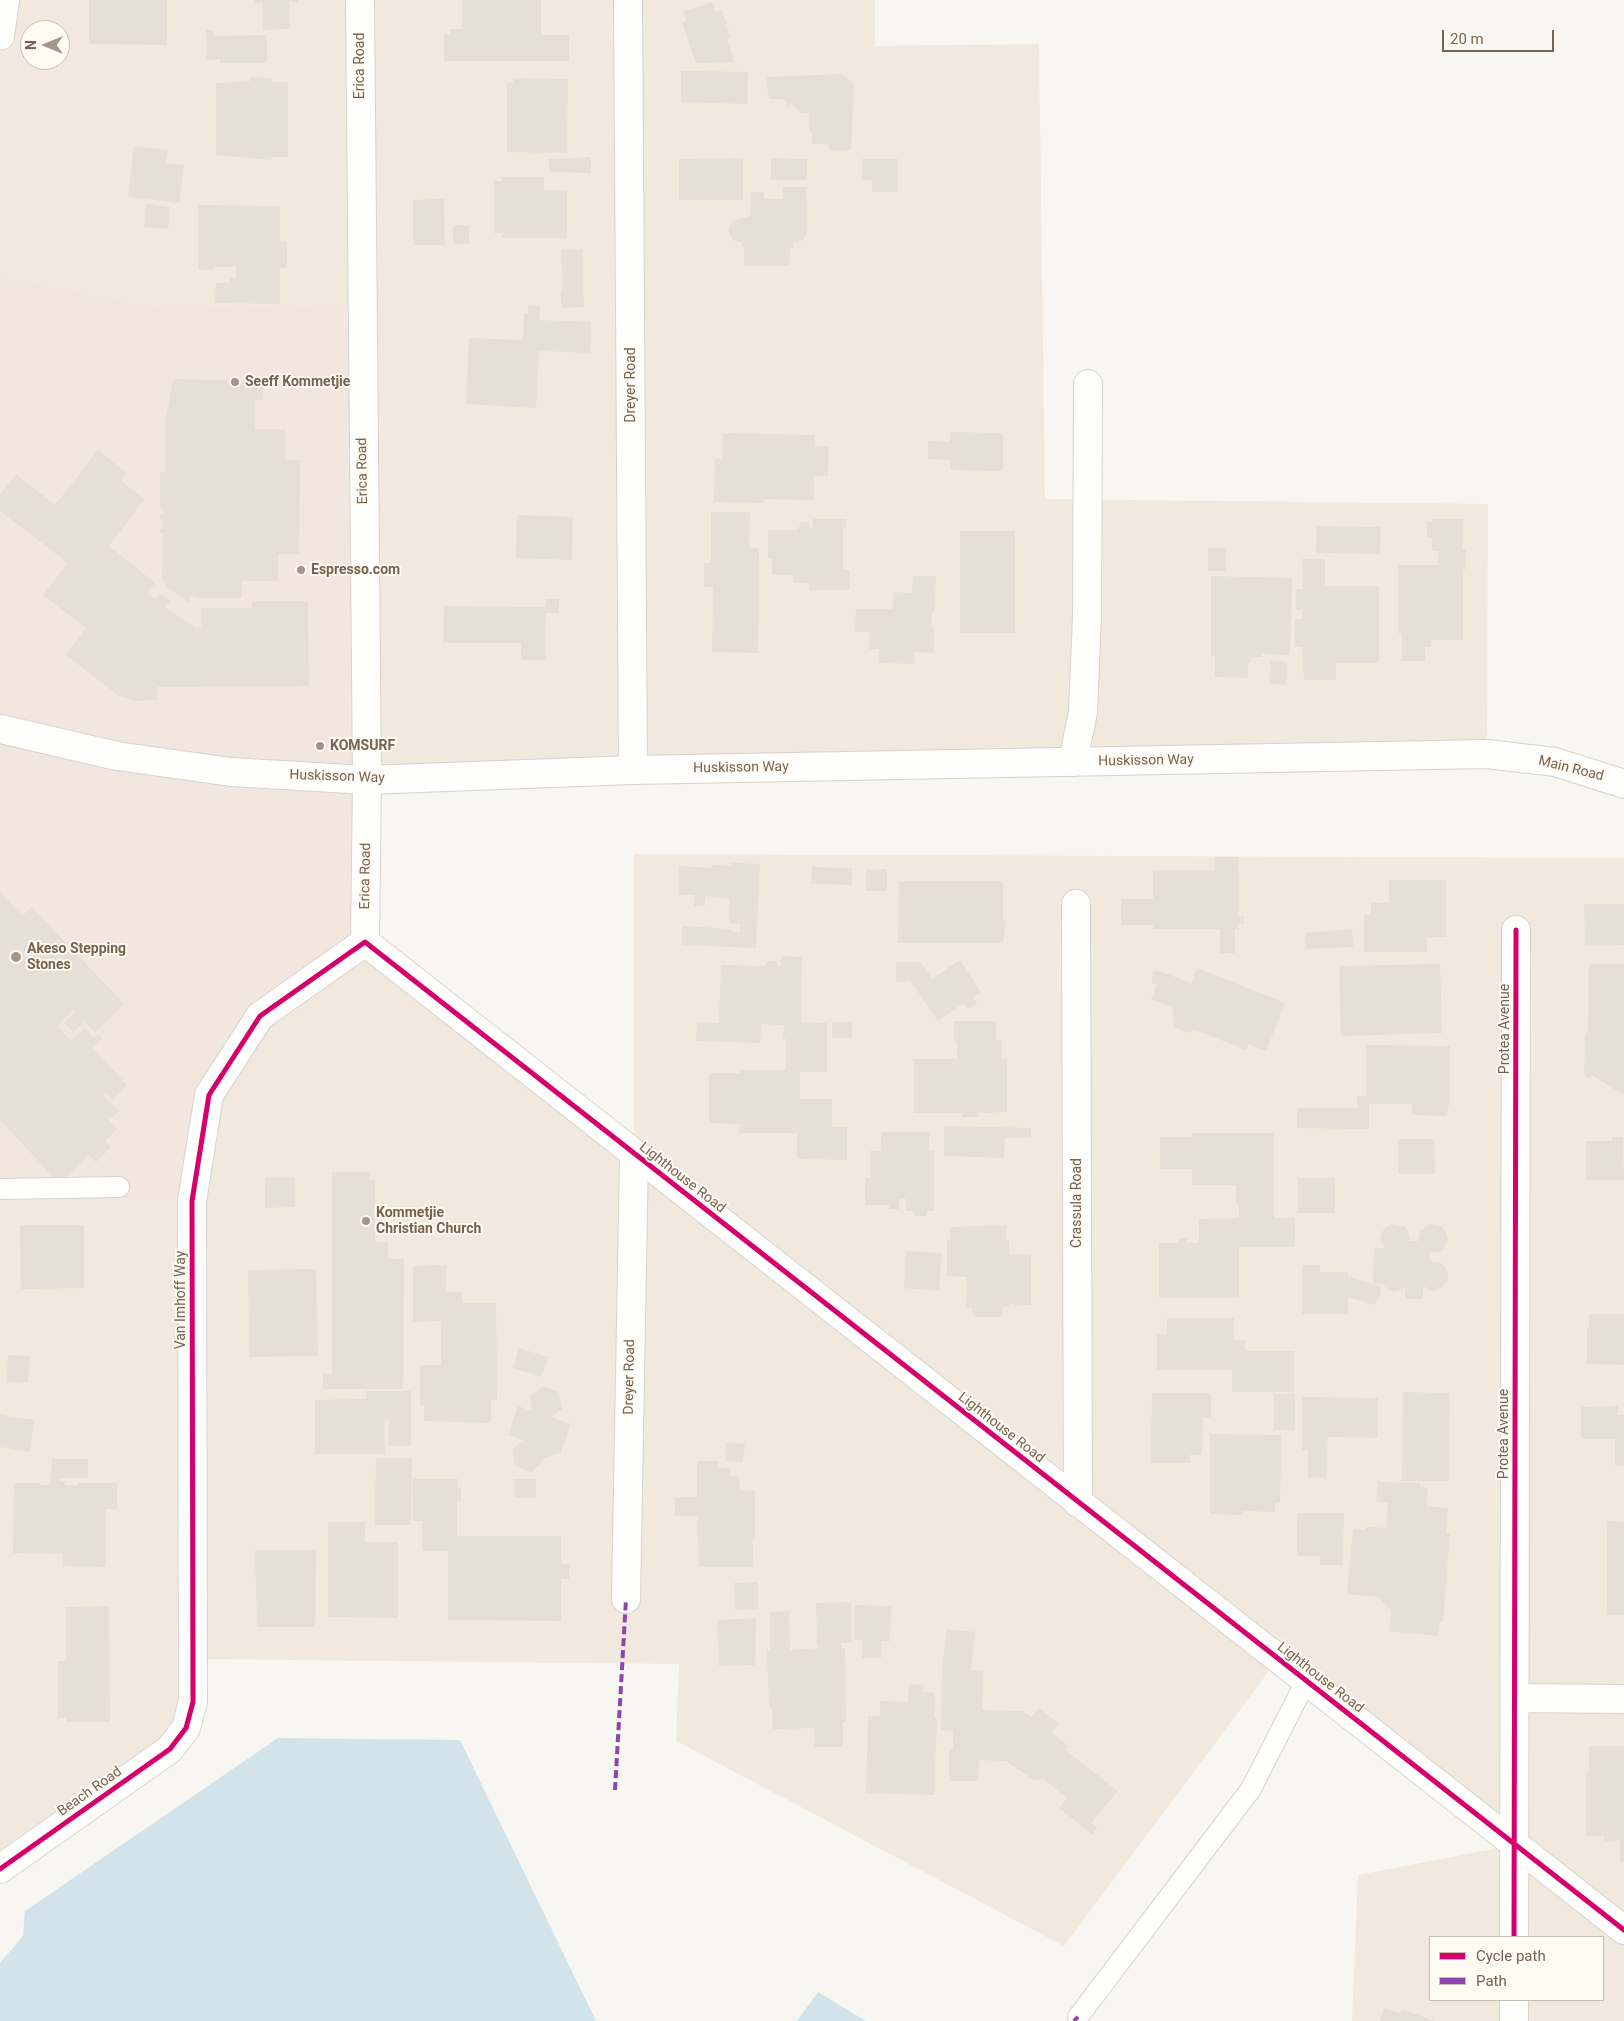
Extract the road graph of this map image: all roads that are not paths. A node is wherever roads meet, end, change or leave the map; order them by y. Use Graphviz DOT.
graph roads {
  1 [pos="5,0"];
  2 [pos="360,0"];
  3 [pos="628,0"];
  4 [pos="0,36"];
  5 [pos="1088,384"];
  6 [pos="0,729"];
  7 [pos="1488,754"];
  8 [pos="1073,762"];
  9 [pos="633,770"];
  10 [pos="367,780"];
  11 [pos="1624,784"];
  12 [pos="1076,904"];
  13 [pos="1516,930"];
  14 [pos="365,942"];
  15 [pos="634,1154"];
  16 [pos="119,1188"];
  17 [pos="0,1189"];
  18 [pos="1078,1503"];
  19 [pos="626,1599"];
  20 [pos="1306,1681"];
  21 [pos="1515,1698"];
  22 [pos="1624,1699"];
  23 [pos="186,1728"];
  24 [pos="1515,1844"];
  25 [pos="0,1870"];
  26 [pos="1624,1930"];
  27 [pos="1514,1936"];
  28 [pos="1514,2001"];
  29 [pos="1078,2018"];
  30 [pos="1514,2021"];
  1 -- 4 [label="street"];
  2 -- 10 [label="street, Erica Road"];
  3 -- 9 [label="street, Dreyer Road"];
  5 -- 8 [label="street"];
  6 -- 10 [label="street, Huskisson Way"];
  7 -- 8 [label="street, Huskisson Way"];
  7 -- 11 [label="street, Main Road"];
  8 -- 9 [label="street, Huskisson Way"];
  9 -- 10 [label="street, Huskisson Way"];
  10 -- 14 [label="street, Erica Road"];
  12 -- 18 [label="street, Crassula Road"];
  13 -- 21 [label="street, Protea Avenue"];
  14 -- 15 [label="street, Lighthouse Road"];
  14 -- 23 [label="street, Van Imhoff Way"];
  15 -- 18 [label="street, Lighthouse Road"];
  15 -- 19 [label="street, Dreyer Road"];
  16 -- 17 [label="lane"];
  18 -- 20 [label="street, Lighthouse Road"];
  20 -- 24 [label="street, Lighthouse Road"];
  20 -- 29 [label="lane"];
  21 -- 22 [label="street"];
  21 -- 24 [label="street, Protea Avenue"];
  23 -- 25 [label="street, Beach Road"];
  24 -- 26 [label="street, Lighthouse Road"];
  24 -- 27 [label="street, Protea Avenue"];
  28 -- 30 [label="street"];
}
